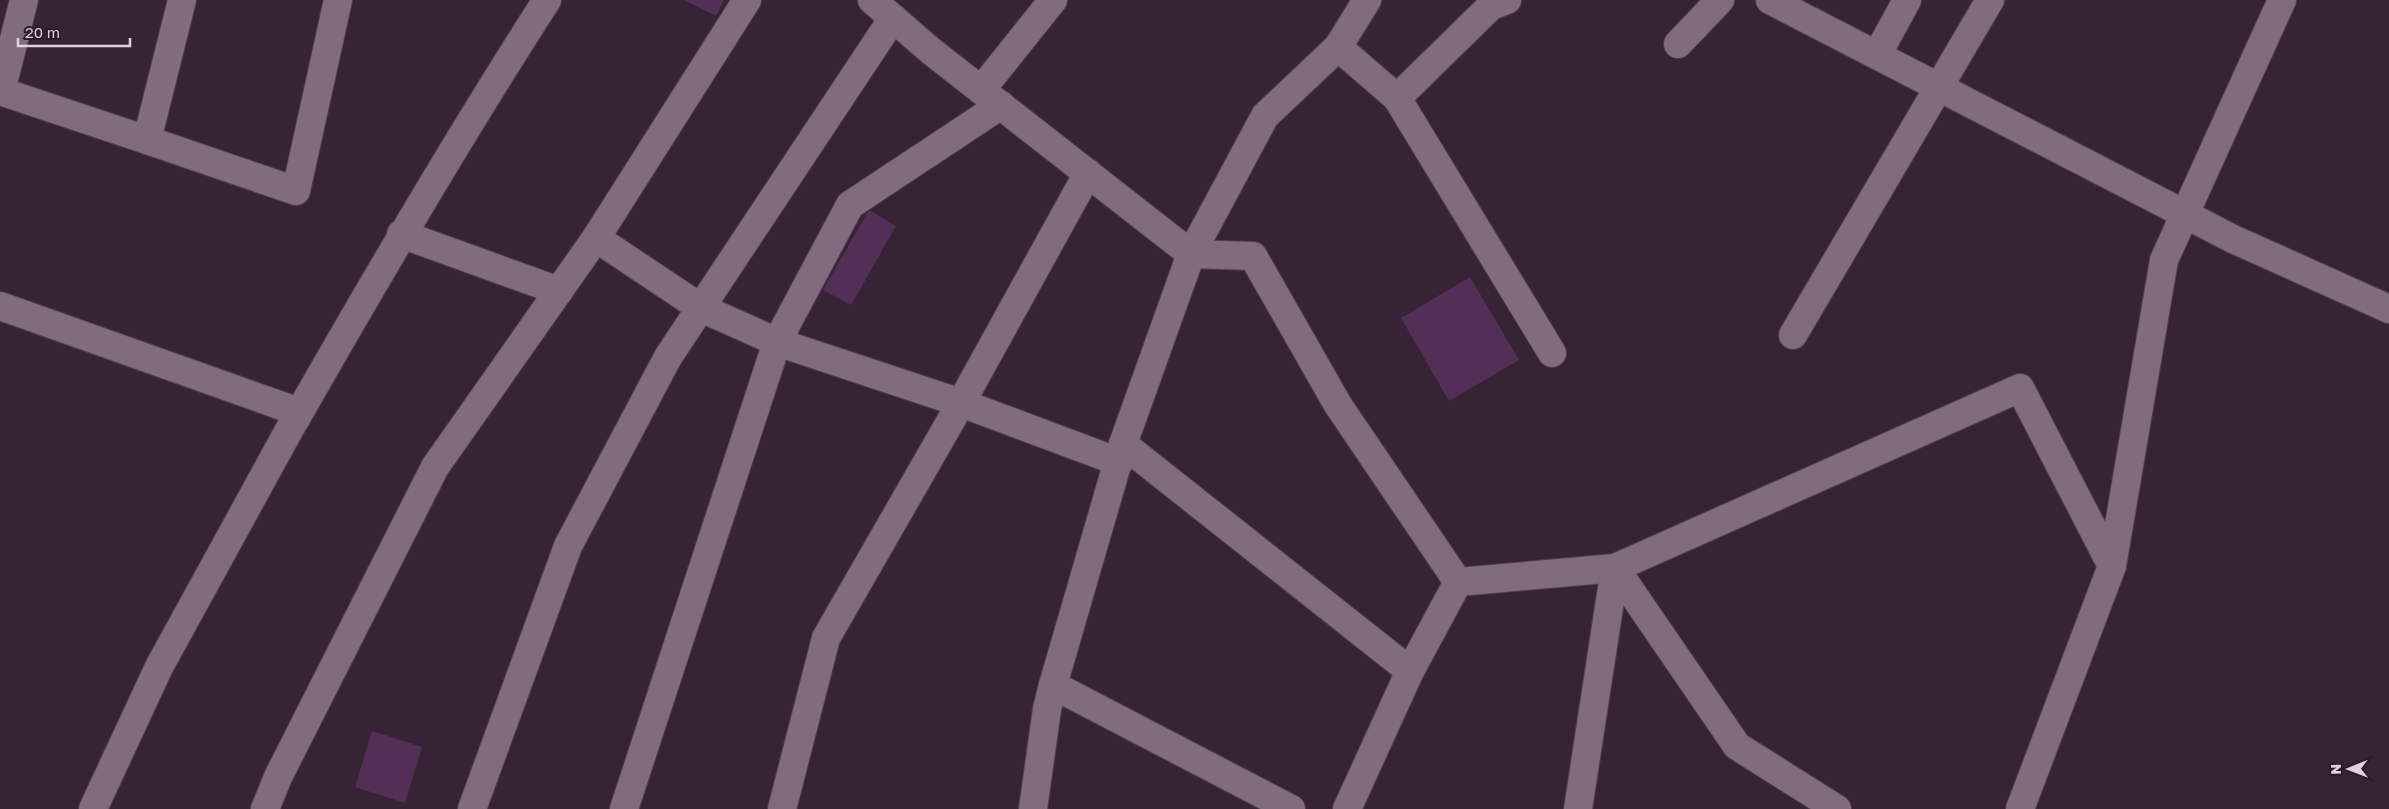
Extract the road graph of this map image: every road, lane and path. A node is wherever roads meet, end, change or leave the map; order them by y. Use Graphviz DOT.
graph roads {
  1 [pos="24,0"];
  2 [pos="182,0"];
  3 [pos="338,0"];
  4 [pos="547,0"];
  5 [pos="748,0"];
  6 [pos="872,0"];
  7 [pos="1053,0"];
  8 [pos="1367,0"];
  9 [pos="1507,0"];
  10 [pos="1720,0"];
  11 [pos="1770,0"];
  12 [pos="1907,0"];
  13 [pos="1990,0"];
  14 [pos="2282,0"];
  15 [pos="893,18"];
  16 [pos="1678,44"];
  17 [pos="1338,47"];
  18 [pos="1877,55"];
  19 [pos="1939,87"];
  20 [pos="0,91"];
  21 [pos="991,97"];
  22 [pos="1397,98"];
  23 [pos="147,140"];
  24 [pos="1088,173"];
  25 [pos="2185,214"];
  26 [pos="402,234"];
  27 [pos="596,238"];
  28 [pos="1191,254"];
  29 [pos="560,291"];
  30 [pos="0,306"];
  31 [pos="700,308"];
  32 [pos="2389,309"];
  33 [pos="1794,335"];
  34 [pos="777,342"];
  35 [pos="1552,353"];
  36 [pos="961,403"];
  37 [pos="297,416"];
  38 [pos="1121,453"];
  39 [pos="2112,566"];
  40 [pos="1615,568"];
  41 [pos="1458,582"];
  42 [pos="1410,671"];
  43 [pos="1053,685"];
  44 [pos="93,809"];
  45 [pos="265,809"];
  46 [pos="472,809"];
  47 [pos="624,809"];
  48 [pos="782,809"];
  49 [pos="1033,809"];
  50 [pos="1291,809"];
  51 [pos="1347,809"];
  52 [pos="1578,809"];
  53 [pos="1837,809"];
  54 [pos="2020,809"];
  1 -- 20 [label="street"];
  2 -- 23 [label="street"];
  3 -- 23 [label="street"];
  4 -- 26 [label="street"];
  5 -- 27 [label="street"];
  6 -- 15 [label="street"];
  7 -- 21 [label="street"];
  8 -- 17 [label="street"];
  9 -- 22 [label="street"];
  10 -- 16 [label="street"];
  11 -- 18 [label="street"];
  12 -- 18 [label="street"];
  13 -- 19 [label="street"];
  14 -- 25 [label="street"];
  15 -- 21 [label="street"];
  15 -- 31 [label="street"];
  17 -- 22 [label="street"];
  17 -- 28 [label="street"];
  18 -- 19 [label="street"];
  19 -- 25 [label="street"];
  19 -- 33 [label="street"];
  20 -- 23 [label="street"];
  21 -- 24 [label="street"];
  21 -- 34 [label="street"];
  22 -- 35 [label="street"];
  24 -- 28 [label="street"];
  24 -- 36 [label="street"];
  25 -- 32 [label="street"];
  25 -- 39 [label="street"];
  26 -- 29 [label="street"];
  26 -- 37 [label="street"];
  27 -- 29 [label="street"];
  27 -- 31 [label="street"];
  28 -- 38 [label="street"];
  28 -- 41 [label="street"];
  29 -- 45 [label="street"];
  30 -- 37 [label="street"];
  31 -- 34 [label="street"];
  31 -- 46 [label="street"];
  34 -- 36 [label="street"];
  34 -- 47 [label="street"];
  36 -- 38 [label="street"];
  36 -- 48 [label="street"];
  37 -- 44 [label="street"];
  38 -- 42 [label="street"];
  38 -- 43 [label="street"];
  39 -- 40 [label="street"];
  39 -- 54 [label="street"];
  40 -- 41 [label="street"];
  40 -- 52 [label="street"];
  40 -- 53 [label="street"];
  41 -- 42 [label="street"];
  42 -- 51 [label="street"];
  43 -- 49 [label="street"];
  43 -- 50 [label="street"];
}
